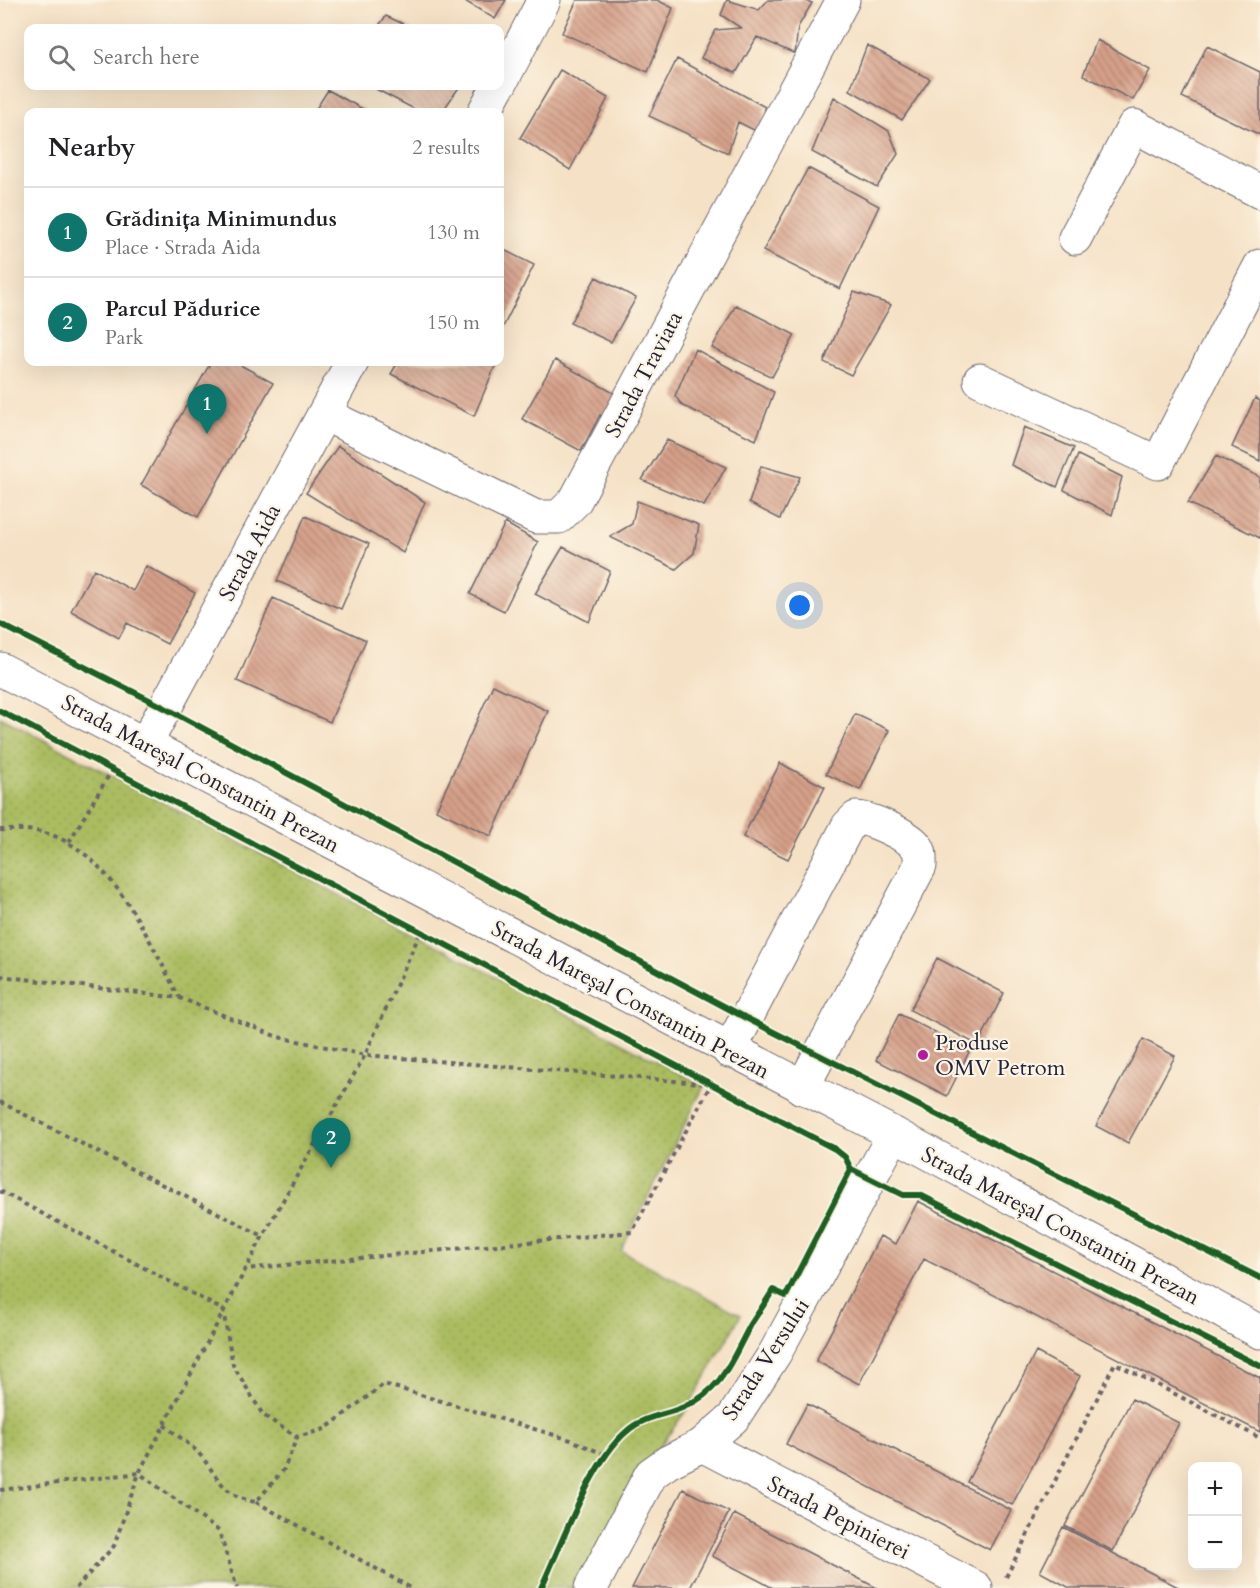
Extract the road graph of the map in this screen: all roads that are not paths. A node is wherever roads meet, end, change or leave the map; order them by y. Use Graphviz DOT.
graph roads {
  1 [pos="544,0"];
  2 [pos="843,0"];
  3 [pos="504,76"];
  4 [pos="496,90"];
  5 [pos="486,108"];
  6 [pos="1260,192"];
  7 [pos="1075,238"];
  8 [pos="1260,266"];
  9 [pos="350,366"];
  10 [pos="980,380"];
  11 [pos="324,414"];
  12 [pos="0,669"];
  13 [pos="146,743"];
  14 [pos="729,1051"];
  15 [pos="802,1088"];
  16 [pos="894,1134"];
  17 [pos="1260,1332"];
  18 [pos="702,1446"];
  19 [pos="591,1588"];
  20 [pos="976,1588"];
  1 -- 3 [label="street"];
  2 -- 11 [label="street, Strada Traviata"];
  4 -- 5 [label="street"];
  6 -- 7 [label="street"];
  8 -- 10 [label="street"];
  9 -- 11 [label="street, Strada Aida"];
  11 -- 13 [label="street, Strada Aida"];
  12 -- 13 [label="street, Strada Mareșal Constantin Prezan"];
  13 -- 14 [label="street, Strada Mareșal Constantin Prezan"];
  14 -- 15 [label="street, Strada Mareșal Constantin Prezan"];
  14 -- 15 [label="street"];
  15 -- 16 [label="street, Strada Mareșal Constantin Prezan"];
  16 -- 17 [label="street, Strada Mareșal Constantin Prezan"];
  16 -- 18 [label="street, Strada Versului"];
  18 -- 19 [label="street, Strada Versului"];
  18 -- 20 [label="street, Strada Pepinierei"];
}
